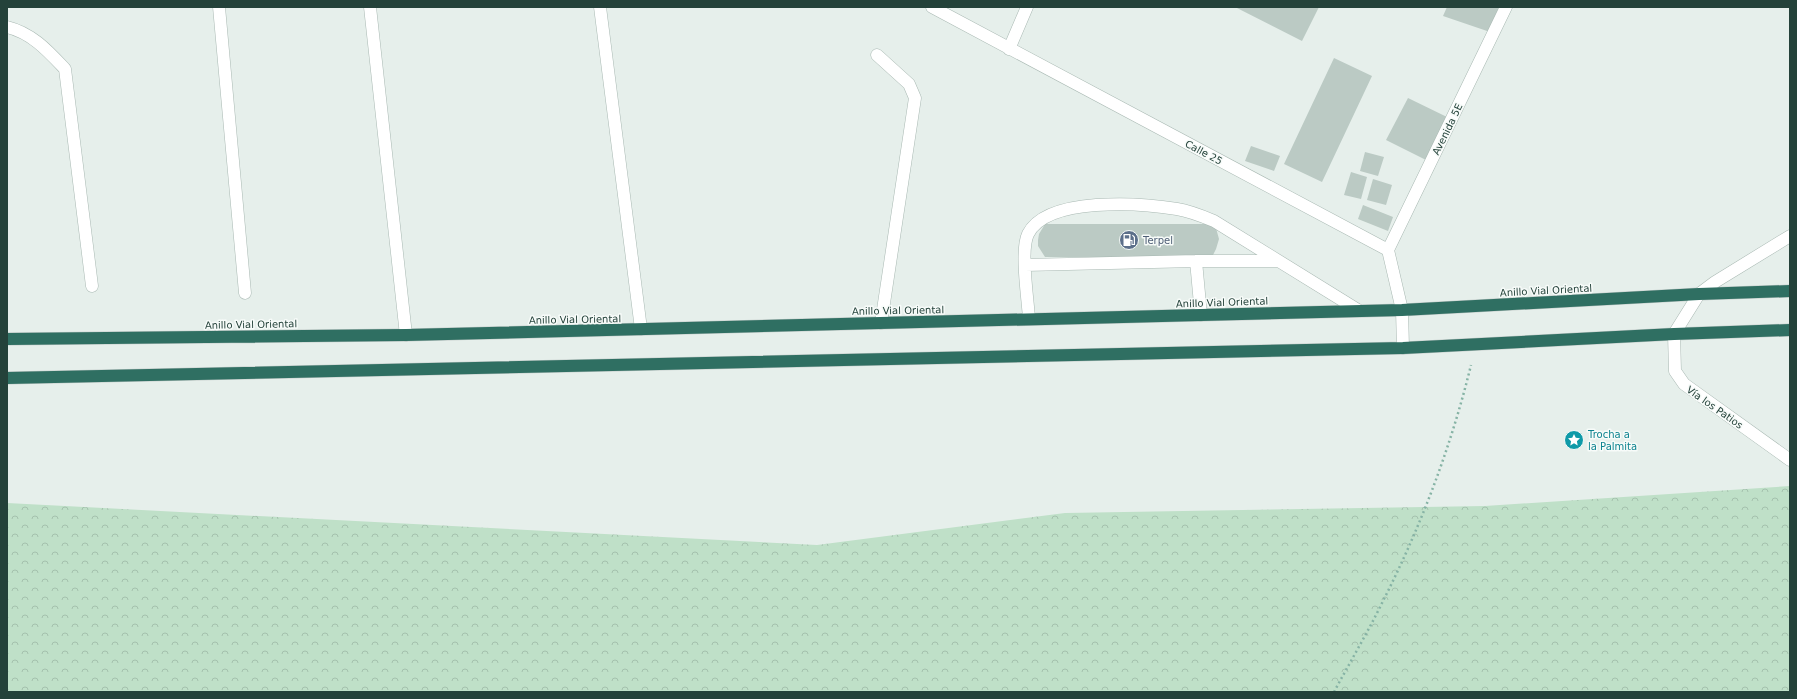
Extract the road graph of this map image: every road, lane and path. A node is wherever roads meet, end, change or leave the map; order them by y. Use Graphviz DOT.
graph roads {
  1 [pos="219,7"];
  2 [pos="370,7"];
  3 [pos="600,7"];
  4 [pos="932,7"];
  5 [pos="1027,7"];
  6 [pos="1506,7"];
  7 [pos="7,27"];
  8 [pos="1009,48"];
  9 [pos="877,55"];
  10 [pos="1790,236"];
  11 [pos="1388,250"];
  12 [pos="1196,261"];
  13 [pos="1279,261"];
  14 [pos="1025,265"];
  15 [pos="92,286"];
  16 [pos="1790,291"];
  17 [pos="245,293"];
  18 [pos="1699,294"];
  19 [pos="1358,310"];
  20 [pos="1402,310"];
  21 [pos="1201,315"];
  22 [pos="1029,319"];
  23 [pos="881,323"];
  24 [pos="641,329"];
  25 [pos="1790,330"];
  26 [pos="1674,334"];
  27 [pos="406,335"];
  28 [pos="7,339"];
  29 [pos="1476,344"];
  30 [pos="1403,348"];
  31 [pos="7,378"];
  32 [pos="1790,460"];
  33 [pos="1334,692"];
  1 -- 17 [label="street"];
  2 -- 27 [label="street"];
  3 -- 24 [label="street"];
  4 -- 8 [label="street, Calle 25"];
  5 -- 8 [label="street"];
  6 -- 11 [label="street, Avenida 5E"];
  7 -- 15 [label="street"];
  8 -- 11 [label="street, Calle 25"];
  9 -- 23 [label="street"];
  10 -- 18 [label="street"];
  11 -- 20 [label="street"];
  12 -- 13 [label="street"];
  12 -- 14 [label="street"];
  12 -- 21 [label="street"];
  13 -- 14 [label="street"];
  13 -- 19 [label="street"];
  14 -- 22 [label="street"];
  16 -- 18 [label="highway, Anillo Vial Oriental"];
  18 -- 20 [label="highway, Anillo Vial Oriental"];
  18 -- 26 [label="street"];
  19 -- 20 [label="highway, Anillo Vial Oriental"];
  19 -- 21 [label="highway, Anillo Vial Oriental"];
  20 -- 30 [label="street"];
  21 -- 22 [label="highway, Anillo Vial Oriental"];
  22 -- 23 [label="highway, Anillo Vial Oriental"];
  23 -- 24 [label="highway, Anillo Vial Oriental"];
  24 -- 27 [label="highway, Anillo Vial Oriental"];
  25 -- 26 [label="highway"];
  26 -- 29 [label="highway"];
  26 -- 32 [label="street, Vía los Patios"];
  27 -- 28 [label="highway, Anillo Vial Oriental"];
  29 -- 30 [label="highway"];
  29 -- 33 [label="path"];
  30 -- 31 [label="highway"];
}
